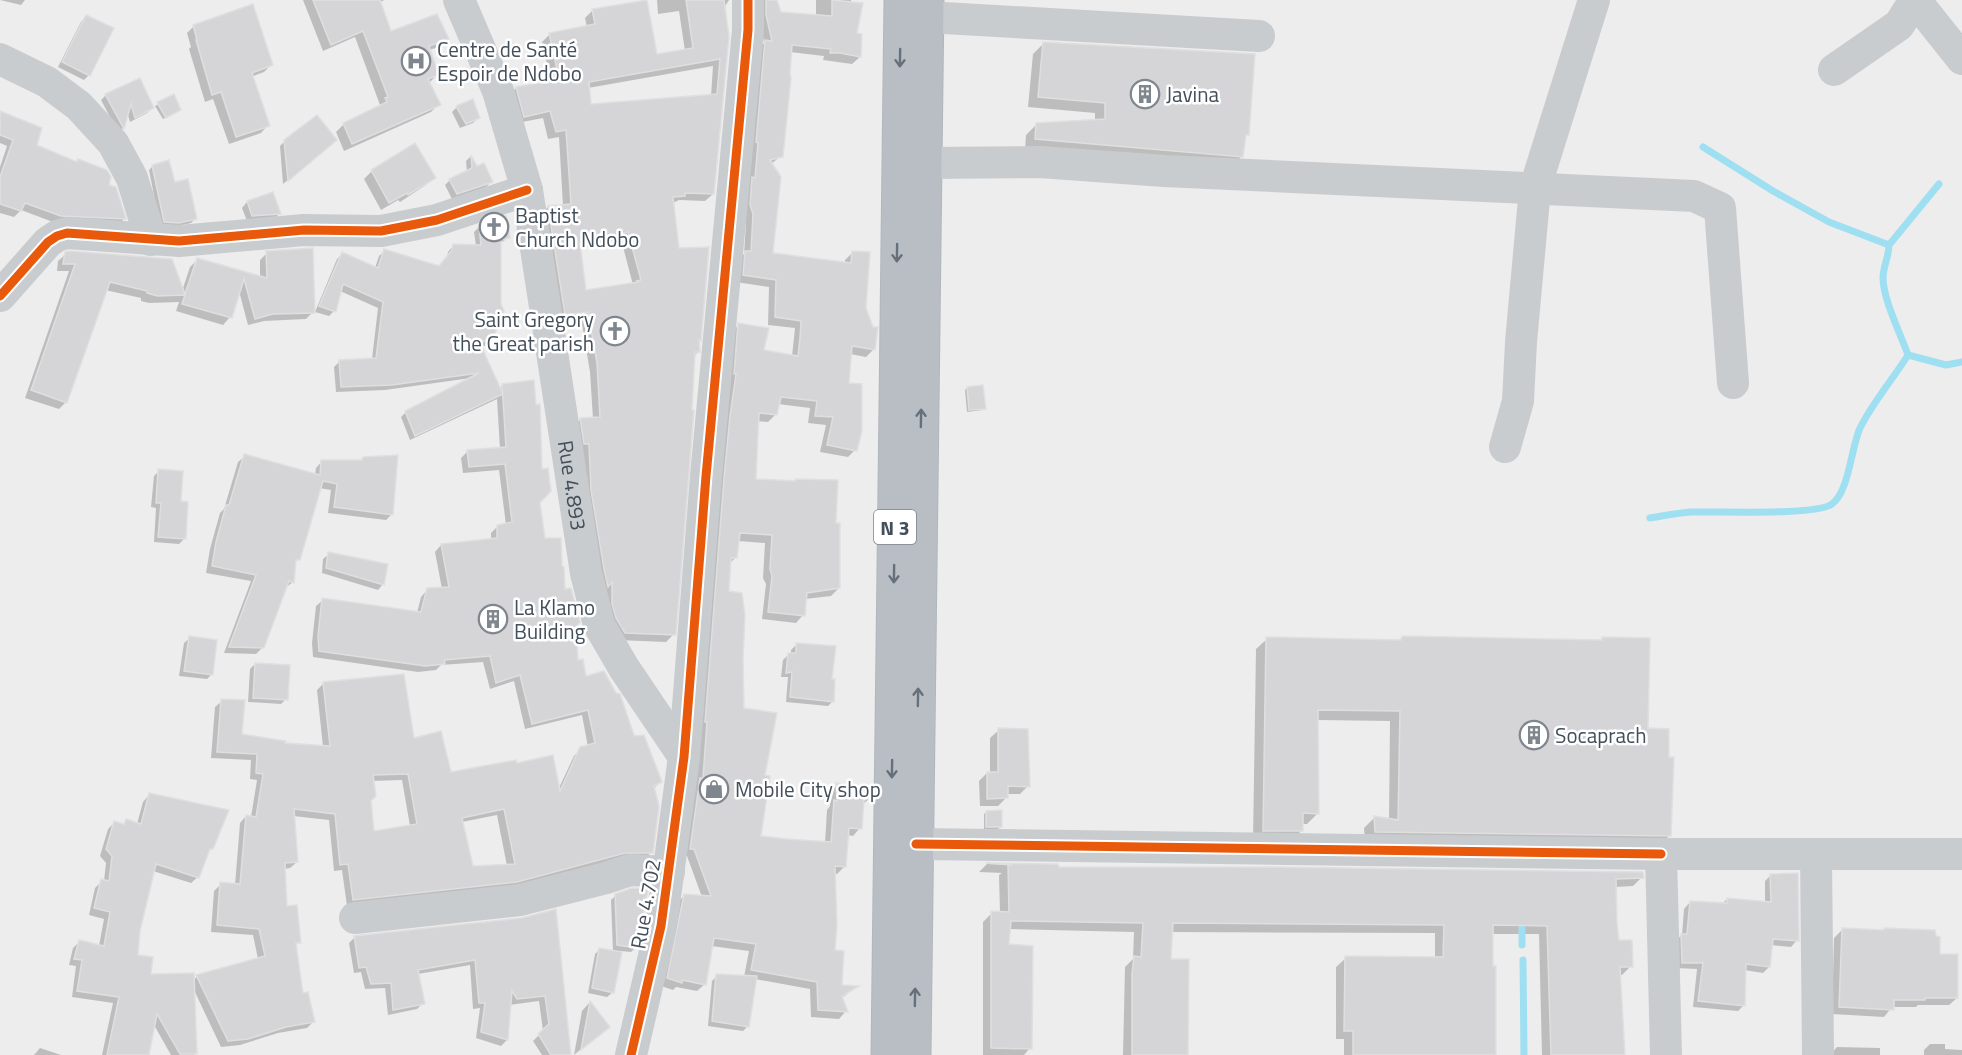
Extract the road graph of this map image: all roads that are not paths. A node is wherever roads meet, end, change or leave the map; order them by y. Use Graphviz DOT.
graph roads {
  1 [pos="459,0"];
  2 [pos="748,0"];
  3 [pos="1594,0"];
  4 [pos="1915,0"];
  5 [pos="918,6"];
  6 [pos="1259,36"];
  7 [pos="0,59"];
  8 [pos="1962,59"];
  9 [pos="1834,70"];
  10 [pos="925,163"];
  11 [pos="1535,188"];
  12 [pos="527,190"];
  13 [pos="151,240"];
  14 [pos="0,296"];
  15 [pos="1733,383"];
  16 [pos="1505,447"];
  17 [pos="908,460"];
  18 [pos="684,757"];
  19 [pos="916,844"];
  20 [pos="1661,854"];
  21 [pos="1816,854"];
  22 [pos="1962,854"];
  23 [pos="669,872"];
  24 [pos="355,918"];
  25 [pos="631,1055"];
  26 [pos="888,1055"];
  27 [pos="914,1055"];
  28 [pos="1666,1055"];
  29 [pos="1818,1055"];
  1 -- 12 [label="street, Rue 4.893"];
  2 -- 18 [label="street, Rue 4.702"];
  3 -- 11 [label="street"];
  4 -- 8 [label="street"];
  4 -- 9 [label="street"];
  5 -- 6 [label="street"];
  5 -- 10 [label="highway, N 3"];
  5 -- 17 [label="highway, N 3, one-way"];
  7 -- 13 [label="street"];
  10 -- 11 [label="street"];
  17 -- 10 [label="highway, N 3, one-way"];
  11 -- 15 [label="street"];
  11 -- 16 [label="street"];
  12 -- 13 [label="street"];
  12 -- 18 [label="street, Rue 4.893"];
  13 -- 14 [label="street"];
  19 -- 17 [label="highway, N 3, one-way"];
  17 -- 26 [label="highway, N 3, one-way"];
  18 -- 23 [label="street, Rue 4.702"];
  19 -- 20 [label="street"];
  27 -- 19 [label="highway, N 3, one-way"];
  20 -- 21 [label="street"];
  20 -- 28 [label="street"];
  21 -- 22 [label="street"];
  21 -- 29 [label="street"];
  23 -- 24 [label="street"];
  23 -- 25 [label="street, Rue 4.702"];
}
